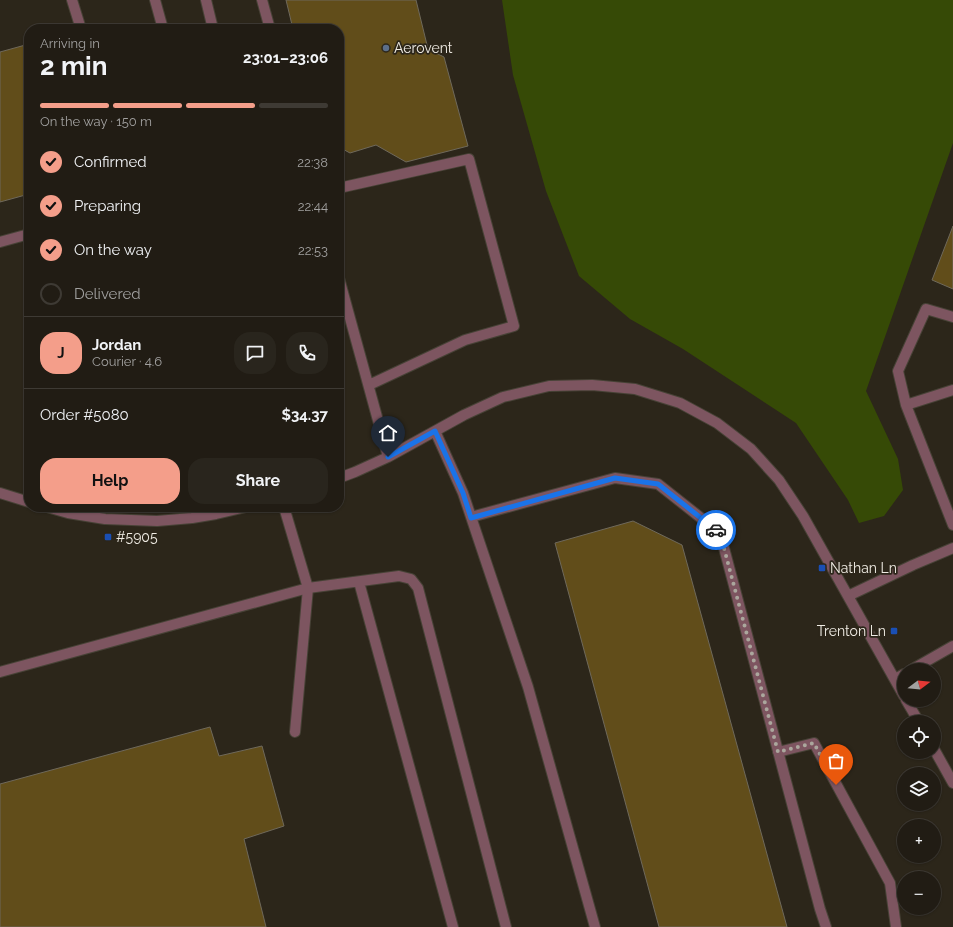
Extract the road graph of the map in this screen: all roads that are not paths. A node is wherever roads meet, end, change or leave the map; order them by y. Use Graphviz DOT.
graph roads {
  1 [pos="72,0"];
  2 [pos="155,0"];
  3 [pos="206,0"];
  4 [pos="262,0"];
  5 [pos="79,24"];
  6 [pos="162,24"];
  7 [pos="212,24"];
  8 [pos="269,24"];
  9 [pos="344,187"];
  10 [pos="24,235"];
  11 [pos="0,242"];
  12 [pos="344,310"];
  13 [pos="953,317"];
  14 [pos="369,385"];
  15 [pos="953,390"];
  16 [pos="906,405"];
  17 [pos="435,431"];
  18 [pos="388,457"];
  19 [pos="344,476"];
  20 [pos="0,493"];
  21 [pos="24,500"];
  22 [pos="64,512"];
  23 [pos="212,512"];
  24 [pos="285,512"];
  25 [pos="471,518"];
  26 [pos="953,525"];
  27 [pos="953,548"];
  28 [pos="359,582"];
  29 [pos="308,588"];
  30 [pos="848,596"];
  31 [pos="953,646"];
  32 [pos="923,663"];
  33 [pos="0,672"];
  34 [pos="895,679"];
  35 [pos="897,683"];
  36 [pos="295,732"];
  37 [pos="778,752"];
  38 [pos="940,759"];
  39 [pos="953,783"];
  40 [pos="453,927"];
  41 [pos="506,927"];
  42 [pos="594,927"];
  43 [pos="826,927"];
  44 [pos="896,927"];
  1 -- 5 [label="street"];
  2 -- 6 [label="street"];
  3 -- 7 [label="street"];
  4 -- 8 [label="street"];
  9 -- 14 [label="street"];
  10 -- 11 [label="street"];
  12 -- 14 [label="street"];
  13 -- 16 [label="street"];
  14 -- 18 [label="street"];
  15 -- 16 [label="street"];
  16 -- 26 [label="street"];
  17 -- 18 [label="street"];
  17 -- 25 [label="street"];
  17 -- 30 [label="street"];
  18 -- 19 [label="street"];
  20 -- 21 [label="street"];
  22 -- 23 [label="street"];
  24 -- 29 [label="street"];
  25 -- 37 [label="street"];
  25 -- 42 [label="street"];
  27 -- 30 [label="street"];
  28 -- 29 [label="street"];
  28 -- 40 [label="street"];
  28 -- 41 [label="street"];
  29 -- 33 [label="street"];
  29 -- 36 [label="street"];
  30 -- 34 [label="street"];
  31 -- 32 [label="street"];
  34 -- 35 [label="street"];
  37 -- 43 [label="street"];
  37 -- 44 [label="street"];
  38 -- 39 [label="street"];
}
